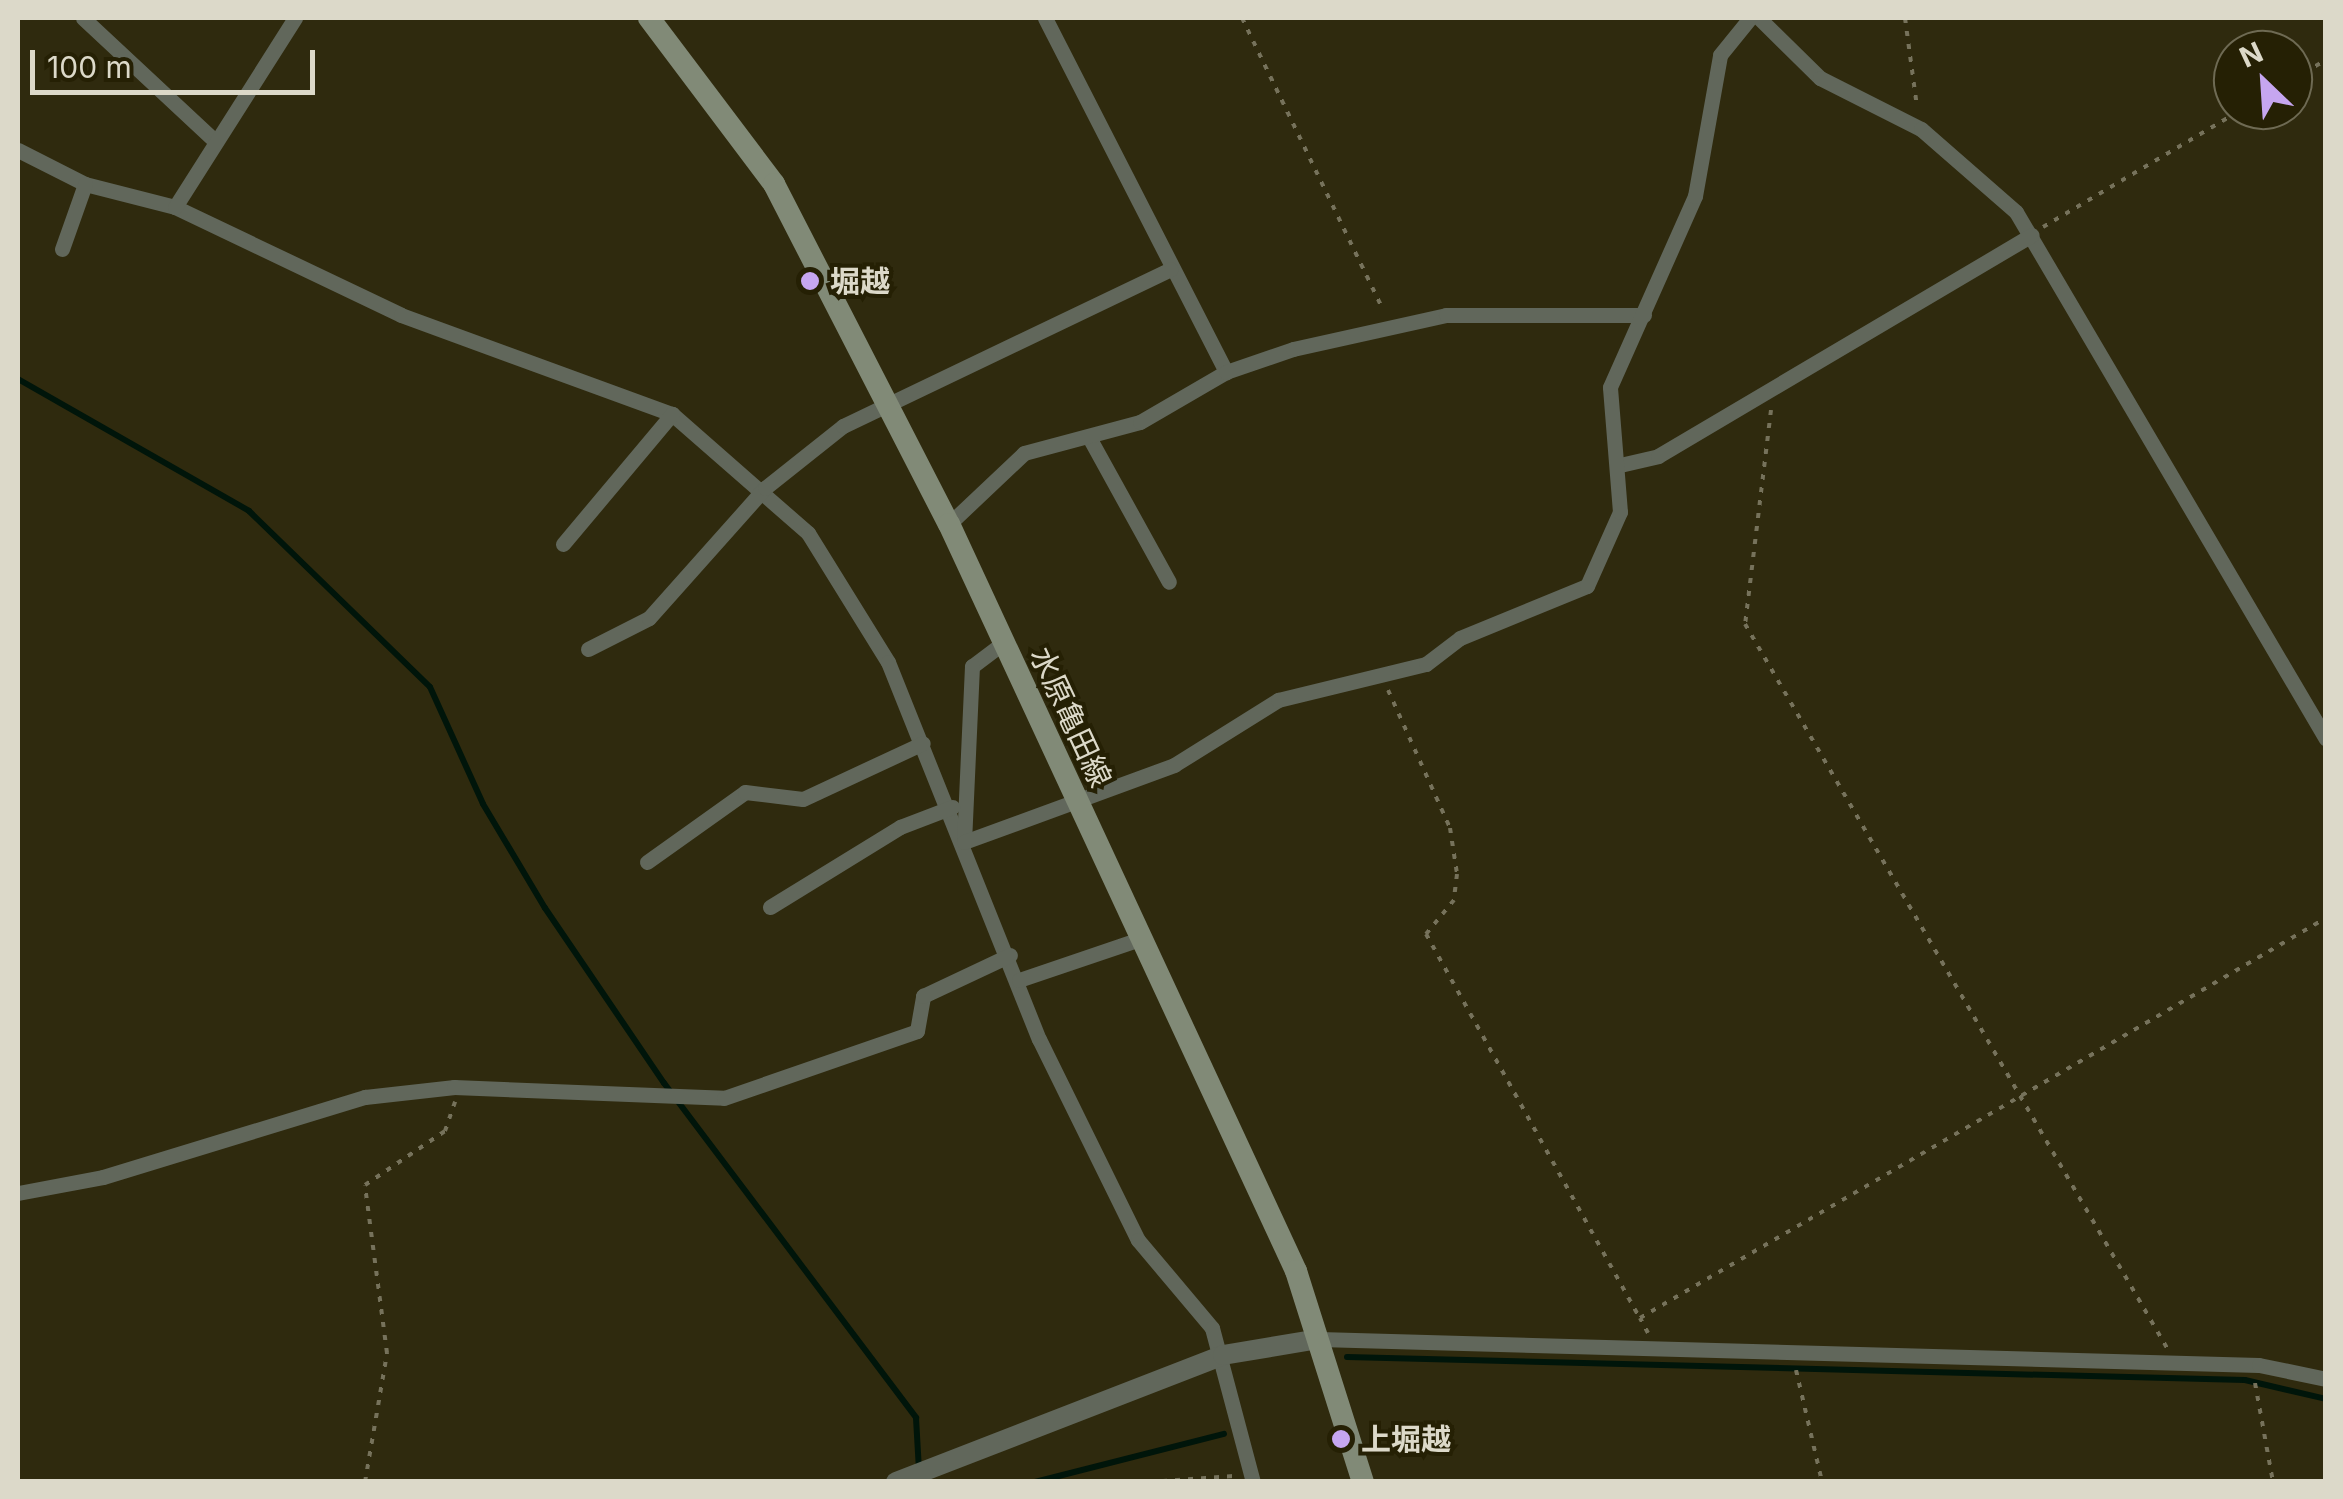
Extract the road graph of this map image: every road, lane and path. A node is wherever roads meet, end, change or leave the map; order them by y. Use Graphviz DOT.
graph roads {
  1 [pos="84,18"];
  2 [pos="296,18"];
  3 [pos="1045,18"];
  4 [pos="1242,18"];
  5 [pos="1750,18"];
  6 [pos="1759,18"];
  7 [pos="1905,18"];
  8 [pos="660,22"];
  9 [pos="2213,126"];
  10 [pos="1920,129"];
  11 [pos="215,141"];
  12 [pos="18,150"];
  13 [pos="85,184"];
  14 [pos="174,207"];
  15 [pos="2032,236"];
  16 [pos="62,249"];
  17 [pos="1170,269"];
  18 [pos="1644,314"];
  19 [pos="1389,324"];
  20 [pos="1226,372"];
  21 [pos="1770,389"];
  22 [pos="888,400"];
  23 [pos="672,414"];
  24 [pos="1090,439"];
  25 [pos="1620,466"];
  26 [pos="765,488"];
  27 [pos="949,524"];
  28 [pos="563,544"];
  29 [pos="1169,582"];
  30 [pos="1004,643"];
  31 [pos="588,650"];
  32 [pos="1382,677"];
  33 [pos="2326,739"];
  34 [pos="924,744"];
  35 [pos="1079,803"];
  36 [pos="952,808"];
  37 [pos="964,842"];
  38 [pos="648,862"];
  39 [pos="770,907"];
  40 [pos="2326,918"];
  41 [pos="1140,939"];
  42 [pos="1010,955"];
  43 [pos="1020,980"];
  44 [pos="454,1088"];
  45 [pos="2021,1096"];
  46 [pos="18,1193"];
  47 [pos="1640,1318"];
  48 [pos="1319,1339"];
  49 [pos="1656,1347"];
  50 [pos="1223,1356"];
  51 [pos="2168,1363"];
  52 [pos="2256,1376"];
  53 [pos="1796,1380"];
  54 [pos="2326,1380"];
  55 [pos="1252,1478"];
  56 [pos="364,1482"];
  57 [pos="896,1482"];
  58 [pos="1150,1482"];
  59 [pos="1363,1482"];
  60 [pos="1822,1482"];
  61 [pos="2273,1482"];
  1 -- 11 [label="street"];
  2 -- 11 [label="street"];
  3 -- 17 [label="street"];
  4 -- 19 [label="path"];
  5 -- 18 [label="street"];
  6 -- 10 [label="street"];
  7 -- 10 [label="path"];
  8 -- 22 [label="main road, 水原亀田線"];
  9 -- 15 [label="path"];
  10 -- 15 [label="street"];
  11 -- 14 [label="street"];
  12 -- 13 [label="street"];
  13 -- 14 [label="street"];
  13 -- 16 [label="street"];
  14 -- 23 [label="street"];
  15 -- 21 [label="street"];
  15 -- 33 [label="street"];
  17 -- 20 [label="street"];
  17 -- 22 [label="street"];
  18 -- 19 [label="street"];
  18 -- 25 [label="street"];
  19 -- 20 [label="street"];
  20 -- 24 [label="street"];
  21 -- 25 [label="street"];
  21 -- 45 [label="path"];
  22 -- 26 [label="street"];
  22 -- 27 [label="main road, 水原亀田線"];
  23 -- 26 [label="street"];
  23 -- 28 [label="street"];
  24 -- 27 [label="street"];
  24 -- 29 [label="street"];
  25 -- 32 [label="street"];
  26 -- 31 [label="street"];
  26 -- 34 [label="street"];
  27 -- 30 [label="main road, 水原亀田線"];
  30 -- 35 [label="main road, 水原亀田線"];
  30 -- 37 [label="street"];
  32 -- 35 [label="street"];
  32 -- 47 [label="path"];
  34 -- 36 [label="street"];
  34 -- 38 [label="street"];
  35 -- 37 [label="street"];
  35 -- 41 [label="main road, 水原亀田線"];
  36 -- 37 [label="street"];
  36 -- 39 [label="street"];
  37 -- 42 [label="street"];
  40 -- 45 [label="path"];
  41 -- 43 [label="street"];
  41 -- 48 [label="main road, 水原亀田線"];
  42 -- 43 [label="street"];
  42 -- 44 [label="street"];
  43 -- 50 [label="street"];
  44 -- 46 [label="street"];
  44 -- 56 [label="path"];
  45 -- 47 [label="path"];
  45 -- 51 [label="path"];
  47 -- 49 [label="path"];
  48 -- 49 [label="street"];
  48 -- 50 [label="street"];
  48 -- 59 [label="main road, 水原亀田線"];
  49 -- 51 [label="street"];
  50 -- 55 [label="street"];
  50 -- 57 [label="street"];
  51 -- 54 [label="street"];
  52 -- 61 [label="path"];
  53 -- 60 [label="path"];
  55 -- 58 [label="path"];
}
